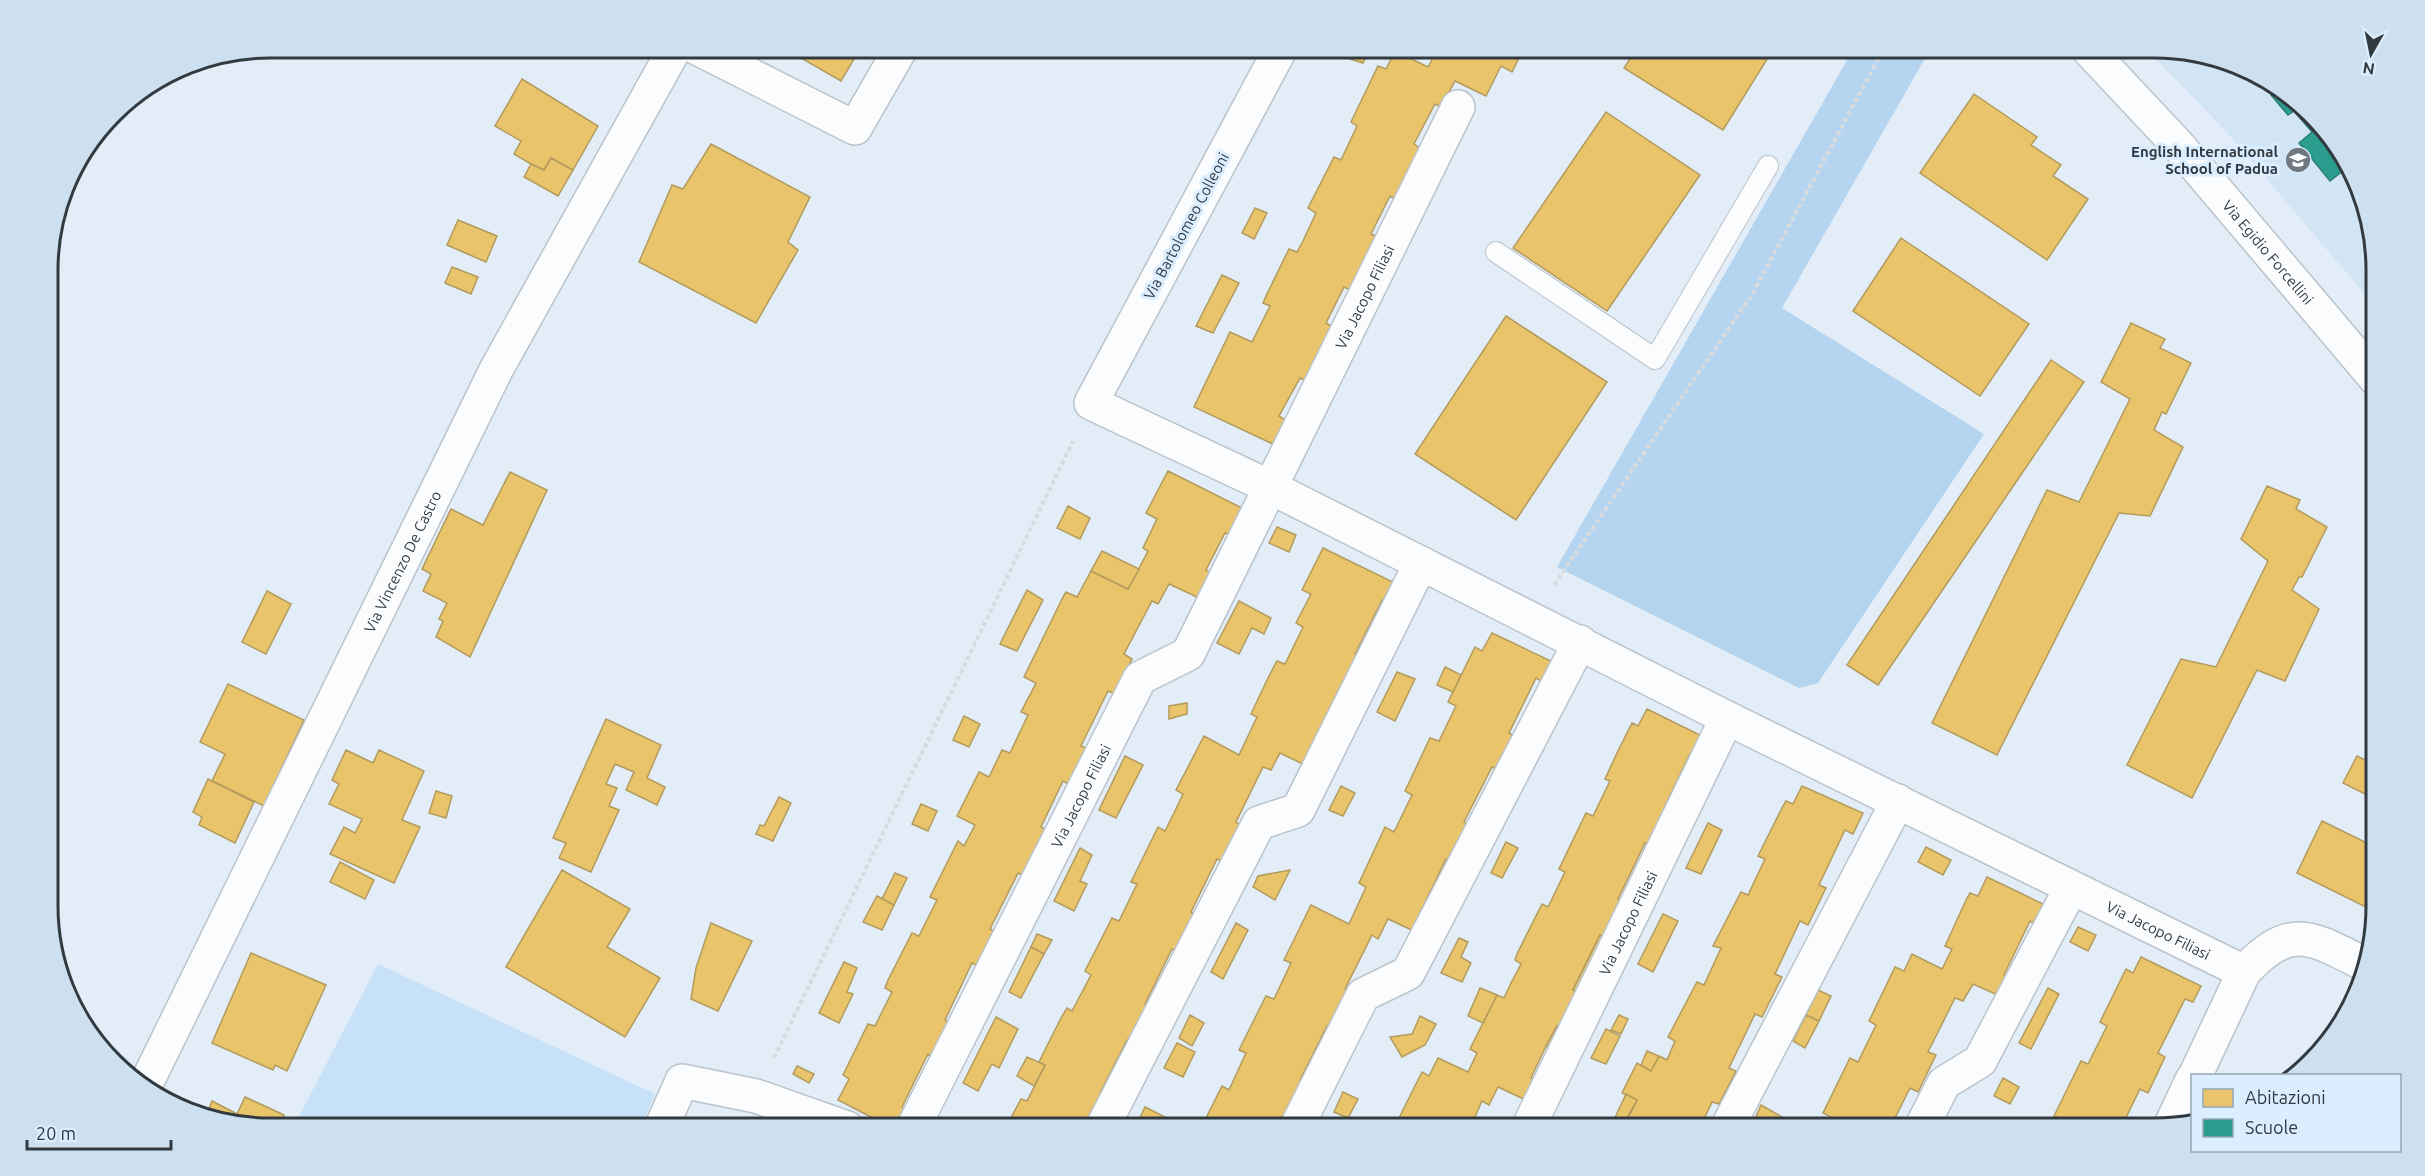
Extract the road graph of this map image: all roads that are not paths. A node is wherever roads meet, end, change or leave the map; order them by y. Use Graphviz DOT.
graph roads {
  1 [pos="669,58"];
  2 [pos="717,58"];
  3 [pos="895,58"];
  4 [pos="1276,58"];
  5 [pos="2096,58"];
  6 [pos="1458,107"];
  7 [pos="1768,166"];
  8 [pos="1496,252"];
  9 [pos="2366,367"];
  10 [pos="1091,403"];
  11 [pos="1268,486"];
  12 [pos="1421,563"];
  13 [pos="1580,642"];
  14 [pos="1727,718"];
  15 [pos="1898,801"];
  16 [pos="2071,888"];
  17 [pos="2359,961"];
  18 [pos="2244,972"];
  19 [pos="2196,1074"];
  20 [pos="148,1079"];
  21 [pos="2191,1084"];
  22 [pos="2175,1117"];
  23 [pos="665,1118"];
  24 [pos="818,1118"];
  25 [pos="918,1118"];
  26 [pos="1107,1118"];
  27 [pos="1301,1118"];
  28 [pos="1533,1118"];
  29 [pos="1732,1118"];
  30 [pos="1926,1118"];
  1 -- 20 [label="street, Via Vincenzo De Castro"];
  2 -- 3 [label="street"];
  4 -- 10 [label="street, Via Bartolomeo Colleoni"];
  5 -- 9 [label="street, Via Egidio Forcellini"];
  6 -- 11 [label="street, Via Jacopo Filiasi"];
  7 -- 8 [label="lane"];
  10 -- 11 [label="street, Via Jacopo Filiasi"];
  11 -- 12 [label="street, Via Jacopo Filiasi"];
  11 -- 25 [label="street, Via Jacopo Filiasi"];
  12 -- 13 [label="street, Via Jacopo Filiasi"];
  12 -- 26 [label="street"];
  13 -- 14 [label="street, Via Jacopo Filiasi"];
  13 -- 27 [label="street"];
  14 -- 15 [label="street, Via Jacopo Filiasi"];
  14 -- 28 [label="street, Via Jacopo Filiasi"];
  15 -- 16 [label="street, Via Jacopo Filiasi"];
  15 -- 29 [label="street"];
  16 -- 18 [label="street, Via Jacopo Filiasi"];
  16 -- 30 [label="street"];
  17 -- 18 [label="street"];
  18 -- 19 [label="street"];
  21 -- 22 [label="street"];
  23 -- 24 [label="street"];
}
